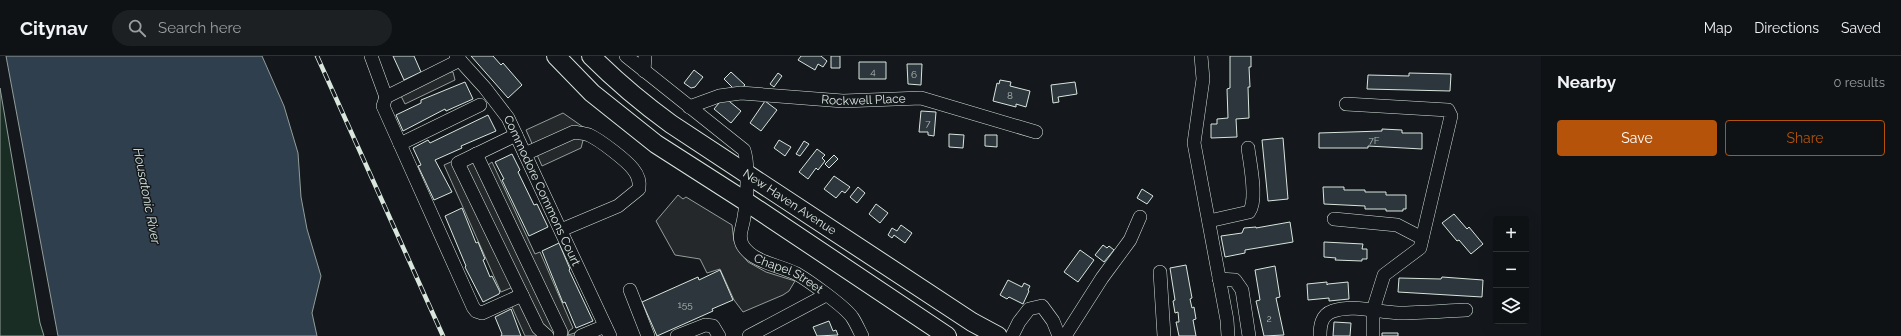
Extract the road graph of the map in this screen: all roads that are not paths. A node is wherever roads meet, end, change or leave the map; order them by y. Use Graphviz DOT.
graph roads {
  1 [pos="371,56"];
  2 [pos="556,56"];
  3 [pos="591,56"];
  4 [pos="626,56"];
  5 [pos="645,56"];
  6 [pos="1200,56"];
  7 [pos="458,58"];
  8 [pos="644,70"];
  9 [pos="386,97"];
  10 [pos="1346,104"];
  11 [pos="480,105"];
  12 [pos="689,107"];
  13 [pos="1036,132"];
  14 [pos="516,135"];
  15 [pos="400,144"];
  16 [pos="1248,148"];
  17 [pos="476,154"];
  18 [pos="525,154"];
  19 [pos="747,175"];
  20 [pos="745,201"];
  21 [pos="1140,217"];
  22 [pos="1334,219"];
  23 [pos="1209,221"];
  24 [pos="561,230"];
  25 [pos="1422,238"];
  26 [pos="1160,272"];
  27 [pos="1219,279"];
  28 [pos="630,290"];
  29 [pos="522,295"];
  30 [pos="826,295"];
  31 [pos="1373,310"];
  32 [pos="1466,310"];
  33 [pos="608,331"];
  34 [pos="547,336"];
  35 [pos="560,336"];
  36 [pos="581,336"];
  37 [pos="648,336"];
  38 [pos="677,336"];
  39 [pos="719,336"];
  40 [pos="749,336"];
  41 [pos="862,336"];
  42 [pos="947,336"];
  43 [pos="998,336"];
  44 [pos="1012,336"];
  45 [pos="1059,336"];
  46 [pos="1065,336"];
  47 [pos="1164,336"];
  48 [pos="1228,336"];
  49 [pos="1249,336"];
  50 [pos="1320,336"];
  51 [pos="1373,336"];
  1 -- 9 [label="street"];
  2 -- 20 [label="highway, New Haven Avenue"];
  3 -- 19 [label="highway, New Haven Avenue"];
  4 -- 8 [label="street, Chapel Street"];
  5 -- 8 [label="street"];
  6 -- 23 [label="street"];
  7 -- 9 [label="street"];
  7 -- 14 [label="street, Commodore Commons Court"];
  8 -- 12 [label="street, Chapel Street"];
  9 -- 15 [label="street"];
  10 -- 25 [label="street"];
  11 -- 15 [label="street"];
  12 -- 13 [label="street, Rockwell Place"];
  12 -- 19 [label="street, Chapel Street"];
  14 -- 17 [label="street"];
  14 -- 18 [label="street, Commodore Commons Court"];
  15 -- 29 [label="street"];
  16 -- 23 [label="street"];
  17 -- 29 [label="street"];
  17 -- 35 [label="street"];
  18 -- 24 [label="street, Commodore Commons Court"];
  18 -- 24 [label="street"];
  19 -- 20 [label="street, Chapel Street"];
  19 -- 43 [label="highway, New Haven Avenue"];
  20 -- 30 [label="street, Chapel Street"];
  20 -- 42 [label="highway, New Haven Avenue"];
  21 -- 46 [label="street"];
  22 -- 25 [label="street"];
  23 -- 27 [label="street"];
  24 -- 33 [label="street, Commodore Commons Court"];
  25 -- 31 [label="street"];
  26 -- 47 [label="street"];
  27 -- 48 [label="street"];
  27 -- 49 [label="street"];
  28 -- 37 [label="street"];
  29 -- 34 [label="street"];
  30 -- 40 [label="street"];
  30 -- 41 [label="street, Chapel Street"];
  31 -- 32 [label="street"];
  31 -- 50 [label="street"];
  31 -- 51 [label="street"];
  33 -- 36 [label="street"];
  38 -- 39 [label="street"];
  44 -- 45 [label="street"];
}
